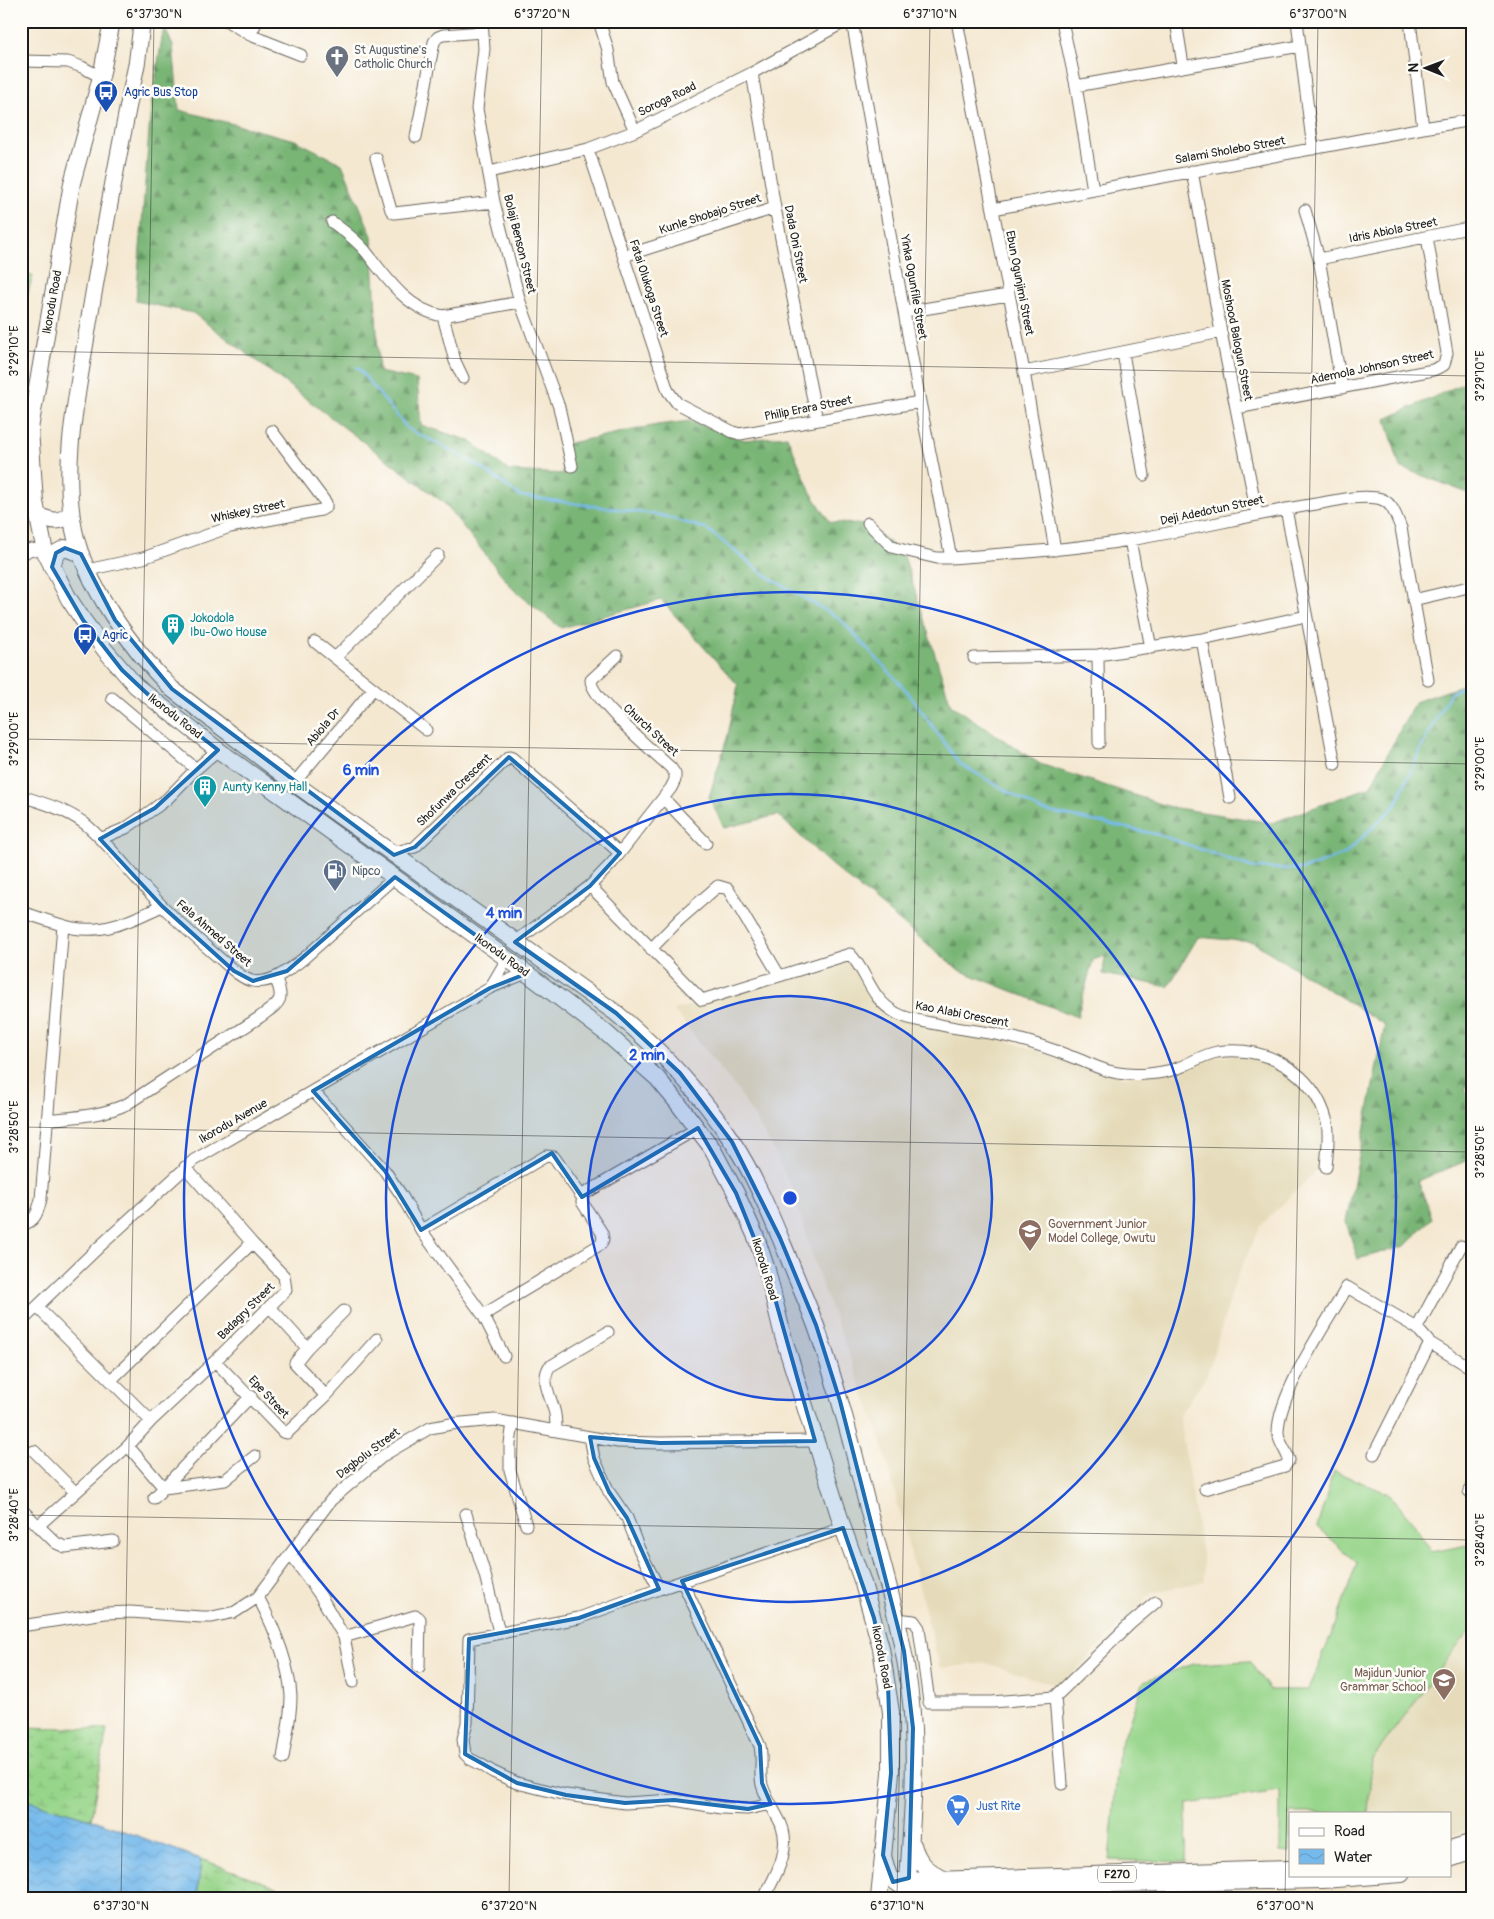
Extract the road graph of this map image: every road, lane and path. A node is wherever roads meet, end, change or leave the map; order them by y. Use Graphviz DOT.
graph roads {
  1 [pos="112,21"];
  2 [pos="142,21"];
  3 [pos="227,21"];
  4 [pos="257,21"];
  5 [pos="846,21"];
  6 [pos="852,21"];
  7 [pos="957,21"];
  8 [pos="1062,21"];
  9 [pos="1176,21"];
  10 [pos="1297,21"];
  11 [pos="1410,21"];
  12 [pos="604,23"];
  13 [pos="482,27"];
  14 [pos="250,35"];
  15 [pos="1300,46"];
  16 [pos="300,55"];
  17 [pos="21,61"];
  18 [pos="1183,66"];
  19 [pos="752,73"];
  20 [pos="101,77"];
  21 [pos="1076,86"];
  22 [pos="1473,120"];
  23 [pos="1423,128"];
  24 [pos="635,131"];
  25 [pos="416,137"];
  26 [pos="588,149"];
  27 [pos="1313,149"];
  28 [pos="376,158"];
  29 [pos="1192,170"];
  30 [pos="489,172"];
  31 [pos="1094,190"];
  32 [pos="494,202"];
  33 [pos="775,208"];
  34 [pos="993,209"];
  35 [pos="1305,210"];
  36 [pos="332,222"];
  37 [pos="1473,227"];
  38 [pos="1427,238"];
  39 [pos="624,256"];
  40 [pos="1319,259"];
  41 [pos="1008,295"];
  42 [pos="520,302"];
  43 [pos="905,312"];
  44 [pos="443,316"];
  45 [pos="1221,332"];
  46 [pos="1123,352"];
  47 [pos="1024,372"];
  48 [pos="463,378"];
  49 [pos="1342,388"];
  50 [pos="920,402"];
  51 [pos="1237,408"];
  52 [pos="704,418"];
  53 [pos="817,420"];
  54 [pos="272,431"];
  55 [pos="26,438"];
  56 [pos="572,466"];
  57 [pos="1144,475"];
  58 [pos="1286,509"];
  59 [pos="71,512"];
  60 [pos="36,514"];
  61 [pos="1258,514"];
  62 [pos="868,524"];
  63 [pos="1130,540"];
  64 [pos="1055,550"];
  65 [pos="45,552"];
  66 [pos="82,554"];
  67 [pos="438,555"];
  68 [pos="21,556"];
  69 [pos="951,558"];
  70 [pos="52,567"];
  71 [pos="88,570"];
  72 [pos="1473,586"];
  73 [pos="1413,600"];
  74 [pos="1306,616"];
  75 [pos="1202,639"];
  76 [pos="315,642"];
  77 [pos="1151,648"];
  78 [pos="1098,655"];
  79 [pos="617,656"];
  80 [pos="336,657"];
  81 [pos="974,658"];
  82 [pos="1428,680"];
  83 [pos="372,689"];
  84 [pos="112,698"];
  85 [pos="426,730"];
  86 [pos="1100,743"];
  87 [pos="218,750"];
  88 [pos="1335,764"];
  89 [pos="196,769"];
  90 [pos="294,783"];
  91 [pos="21,796"];
  92 [pos="1230,798"];
  93 [pos="664,799"];
  94 [pos="100,839"];
  95 [pos="706,844"];
  96 [pos="620,853"];
  97 [pos="394,855"];
  98 [pos="394,877"];
  99 [pos="590,886"];
  100 [pos="162,906"];
  101 [pos="21,912"];
  102 [pos="63,924"];
  103 [pos="515,942"];
  104 [pos="652,949"];
  105 [pos="507,959"];
  106 [pos="526,973"];
  107 [pos="778,975"];
  108 [pos="275,978"];
  109 [pos="490,988"];
  110 [pos="313,1091"];
  111 [pos="47,1120"];
  112 [pos="698,1128"];
  113 [pos="185,1167"];
  114 [pos="1326,1167"];
  115 [pos="582,1197"];
  116 [pos="23,1224"];
  117 [pos="421,1230"];
  118 [pos="252,1243"];
  119 [pos="1461,1246"];
  120 [pos="38,1307"];
  121 [pos="270,1307"];
  122 [pos="344,1311"];
  123 [pos="483,1315"];
  124 [pos="21,1322"];
  125 [pos="1417,1328"];
  126 [pos="608,1332"];
  127 [pos="377,1339"];
  128 [pos="1430,1343"];
  129 [pos="307,1348"];
  130 [pos="504,1356"];
  131 [pos="215,1361"];
  132 [pos="1473,1368"];
  133 [pos="112,1380"];
  134 [pos="251,1396"];
  135 [pos="326,1396"];
  136 [pos="151,1421"];
  137 [pos="513,1423"];
  138 [pos="556,1430"];
  139 [pos="590,1437"];
  140 [pos="815,1441"];
  141 [pos="128,1446"];
  142 [pos="34,1451"];
  143 [pos="1374,1454"];
  144 [pos="255,1456"];
  145 [pos="164,1488"];
  146 [pos="1205,1488"];
  147 [pos="75,1492"];
  148 [pos="154,1498"];
  149 [pos="21,1508"];
  150 [pos="466,1514"];
  151 [pos="526,1525"];
  152 [pos="38,1526"];
  153 [pos="843,1528"];
  154 [pos="113,1541"];
  155 [pos="291,1555"];
  156 [pos="682,1581"];
  157 [pos="660,1589"];
  158 [pos="258,1597"];
  159 [pos="1156,1602"];
  160 [pos="897,1619"];
  161 [pos="21,1626"];
  162 [pos="499,1632"];
  163 [pos="344,1637"];
  164 [pos="419,1668"];
  165 [pos="353,1682"];
  166 [pos="1055,1697"];
  167 [pos="283,1758"];
  168 [pos="1062,1784"];
  169 [pos="771,1804"];
  170 [pos="912,1840"];
  171 [pos="1473,1840"];
  172 [pos="1452,1847"];
  173 [pos="1473,1852"];
  174 [pos="883,1855"];
  175 [pos="1452,1859"];
  176 [pos="1289,1868"];
  177 [pos="1389,1876"];
  178 [pos="904,1887"];
  179 [pos="938,1888"];
  180 [pos="764,1898"];
  181 [pos="880,1898"];
  1 -- 20 [label="highway, Ikorodu Road"];
  2 -- 59 [label="highway, Ikorodu Road"];
  3 -- 14 [label="street"];
  4 -- 14 [label="street"];
  5 -- 19 [label="street, Soroga Road"];
  6 -- 43 [label="street, Yinka Ogunfile Street"];
  7 -- 34 [label="street, Ebun Ogunjimi Street"];
  8 -- 21 [label="street"];
  9 -- 18 [label="street"];
  10 -- 15 [label="street"];
  11 -- 23 [label="street"];
  12 -- 24 [label="street"];
  13 -- 25 [label="street"];
  13 -- 30 [label="street, Bolaji Benson Street"];
  14 -- 16 [label="street"];
  15 -- 18 [label="street"];
  15 -- 27 [label="street"];
  17 -- 20 [label="street"];
  18 -- 21 [label="street"];
  19 -- 24 [label="street, Soroga Road"];
  19 -- 33 [label="street, Dada Oni Street"];
  20 -- 55 [label="highway, Ikorodu Road"];
  21 -- 31 [label="street"];
  22 -- 23 [label="street, Salami Sholebo Street"];
  23 -- 27 [label="street, Salami Sholebo Street"];
  24 -- 26 [label="street, Soroga Road"];
  26 -- 30 [label="street, Soroga Road"];
  26 -- 39 [label="street, Fatai Olukoga Street"];
  27 -- 29 [label="street, Salami Sholebo Street"];
  28 -- 32 [label="street"];
  29 -- 31 [label="street, Salami Sholebo Street"];
  29 -- 45 [label="street, Moshood Balogun Street"];
  30 -- 32 [label="street, Bolaji Benson Street"];
  31 -- 34 [label="street, Salami Sholebo Street"];
  32 -- 42 [label="street, Bolaji Benson Street"];
  33 -- 39 [label="street, Kunle Shobajo Street"];
  33 -- 53 [label="street, Dada Oni Street"];
  34 -- 41 [label="street, Ebun Ogunjimi Street"];
  35 -- 40 [label="street"];
  36 -- 44 [label="street"];
  37 -- 38 [label="street, Idris Abiola Street"];
  37 -- 40 [label="street"];
  38 -- 40 [label="street, Idris Abiola Street"];
  38 -- 49 [label="street, Ademola Johnson Street"];
  39 -- 52 [label="street, Fatai Olukoga Street"];
  40 -- 49 [label="street"];
  41 -- 43 [label="street"];
  41 -- 47 [label="street, Ebun Ogunjimi Street"];
  42 -- 44 [label="street"];
  42 -- 56 [label="street, Bolaji Benson Street"];
  43 -- 50 [label="street, Yinka Ogunfile Street"];
  44 -- 48 [label="street"];
  45 -- 46 [label="street"];
  45 -- 51 [label="street, Moshood Balogun Street"];
  46 -- 47 [label="street"];
  46 -- 57 [label="street"];
  47 -- 64 [label="street, Ebun Ogunjimi Street"];
  49 -- 51 [label="street, Ademola Johnson Street"];
  50 -- 53 [label="street, Philip Erara Street"];
  50 -- 69 [label="street, Yinka Ogunfile Street"];
  51 -- 61 [label="street, Moshood Balogun Street"];
  52 -- 53 [label="street, Philip Erara Street"];
  54 -- 71 [label="street, Whiskey Street"];
  55 -- 60 [label="highway, Ikorodu Road"];
  58 -- 61 [label="street, Deji Adedotun Street"];
  58 -- 73 [label="street, Deji Adedotun Street"];
  58 -- 74 [label="street"];
  59 -- 60 [label="highway"];
  59 -- 66 [label="highway, Ikorodu Road"];
  60 -- 65 [label="highway, Ikorodu Road"];
  61 -- 63 [label="street, Deji Adedotun Street"];
  62 -- 69 [label="street, Deji Adedotun Street"];
  63 -- 64 [label="street, Deji Adedotun Street"];
  63 -- 77 [label="street"];
  64 -- 69 [label="street, Deji Adedotun Street"];
  65 -- 68 [label="street"];
  65 -- 70 [label="highway, Ikorodu Road"];
  66 -- 70 [label="highway"];
  66 -- 71 [label="highway, Ikorodu Road"];
  67 -- 80 [label="street"];
  70 -- 87 [label="highway, Ikorodu Road"];
  71 -- 90 [label="highway, Ikorodu Road"];
  72 -- 73 [label="street"];
  73 -- 82 [label="street, Deji Adedotun Street"];
  74 -- 75 [label="street"];
  74 -- 88 [label="street"];
  75 -- 77 [label="street"];
  75 -- 92 [label="street"];
  76 -- 80 [label="street"];
  77 -- 78 [label="street"];
  78 -- 81 [label="street"];
  78 -- 86 [label="street"];
  79 -- 93 [label="street, Church Street"];
  80 -- 83 [label="street"];
  83 -- 85 [label="street"];
  83 -- 90 [label="street, Abiola Dr"];
  84 -- 89 [label="street"];
  87 -- 89 [label="street"];
  87 -- 98 [label="highway, Ikorodu Road"];
  89 -- 94 [label="street"];
  90 -- 97 [label="highway, Ikorodu Road"];
  91 -- 94 [label="street, Fela Ahmed Street"];
  93 -- 95 [label="street"];
  93 -- 96 [label="street, Church Street"];
  94 -- 100 [label="street, Fela Ahmed Street"];
  96 -- 97 [label="street, Shofunwa Crescent"];
  96 -- 99 [label="street, Church Street"];
  97 -- 103 [label="highway, Ikorodu Road"];
  98 -- 105 [label="highway, Ikorodu Road"];
  98 -- 108 [label="street, Fela Ahmed Street"];
  99 -- 103 [label="street, Church Street"];
  99 -- 104 [label="street, Kao Alabi Crescent"];
  100 -- 102 [label="street"];
  100 -- 108 [label="street, Fela Ahmed Street"];
  101 -- 102 [label="street"];
  102 -- 111 [label="street"];
  103 -- 160 [label="highway, Ikorodu Road"];
  104 -- 107 [label="street, Kao Alabi Crescent"];
  104 -- 107 [label="street"];
  105 -- 106 [label="highway, Ikorodu Road"];
  105 -- 109 [label="street"];
  106 -- 109 [label="street, Ikorodu Avenue"];
  106 -- 112 [label="highway, Ikorodu Road"];
  107 -- 114 [label="street, Kao Alabi Crescent"];
  108 -- 111 [label="street"];
  109 -- 110 [label="street, Ikorodu Avenue"];
  110 -- 113 [label="street, Ikorodu Avenue"];
  110 -- 117 [label="street"];
  111 -- 116 [label="street"];
  112 -- 115 [label="street"];
  112 -- 140 [label="highway, Ikorodu Road"];
  113 -- 118 [label="street, Badagry Street"];
  113 -- 120 [label="street, Ikorodu Avenue"];
  115 -- 117 [label="street"];
  115 -- 123 [label="street"];
  117 -- 123 [label="street"];
  118 -- 121 [label="street, Badagry Street"];
  118 -- 133 [label="street"];
  119 -- 125 [label="street"];
  120 -- 124 [label="street, Ikorodu Avenue"];
  120 -- 133 [label="street"];
  121 -- 129 [label="street"];
  121 -- 131 [label="street, Badagry Street"];
  122 -- 129 [label="street"];
  123 -- 130 [label="street"];
  125 -- 128 [label="street"];
  125 -- 146 [label="street"];
  126 -- 138 [label="street"];
  127 -- 135 [label="street"];
  128 -- 132 [label="street"];
  128 -- 143 [label="street"];
  129 -- 135 [label="street"];
  131 -- 134 [label="street, Epe Street"];
  131 -- 136 [label="street, Badagry Street"];
  133 -- 136 [label="street"];
  134 -- 135 [label="street, Epe Street"];
  134 -- 145 [label="street"];
  136 -- 141 [label="street, Badagry Street"];
  137 -- 138 [label="street, Dagbolu Street"];
  137 -- 151 [label="street"];
  137 -- 155 [label="street, Dagbolu Street"];
  138 -- 139 [label="street, Dagbolu Street"];
  139 -- 140 [label="street, Dagbolu Street"];
  139 -- 157 [label="street"];
  140 -- 153 [label="highway, Ikorodu Road"];
  141 -- 145 [label="street"];
  141 -- 147 [label="street, Badagry Street"];
  142 -- 147 [label="street"];
  144 -- 145 [label="street"];
  145 -- 148 [label="street"];
  147 -- 152 [label="street, Badagry Street"];
  149 -- 152 [label="street"];
  150 -- 162 [label="street"];
  152 -- 154 [label="street"];
  153 -- 156 [label="street"];
  153 -- 174 [label="highway, Ikorodu Road"];
  155 -- 158 [label="street, Dagbolu Street"];
  155 -- 163 [label="street"];
  156 -- 157 [label="street"];
  156 -- 169 [label="street"];
  157 -- 162 [label="street"];
  158 -- 161 [label="street, Dagbolu Street"];
  158 -- 167 [label="street"];
  159 -- 166 [label="street"];
  160 -- 166 [label="street"];
  160 -- 170 [label="highway, Ikorodu Road"];
  162 -- 169 [label="street"];
  163 -- 164 [label="street"];
  163 -- 165 [label="street"];
  166 -- 168 [label="street"];
  169 -- 180 [label="street"];
  170 -- 178 [label="highway, Ikorodu Road"];
  170 -- 179 [label="highway"];
  171 -- 172 [label="main road"];
  173 -- 175 [label="main road"];
  174 -- 178 [label="main road"];
  174 -- 181 [label="highway, Ikorodu Road"];
  176 -- 179 [label="main road, F270"];
  177 -- 179 [label="main road, F270"];
  178 -- 179 [label="main road, F270"];
  178 -- 181 [label="main road"];
}
